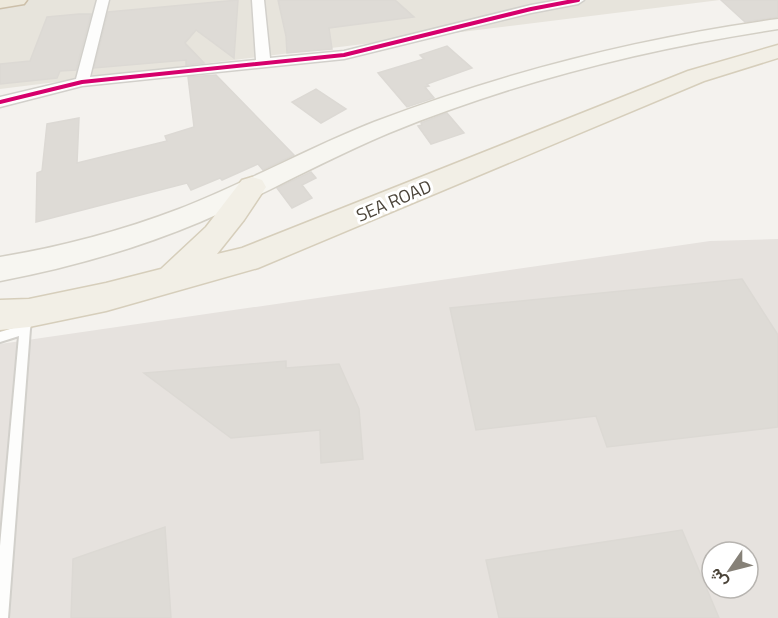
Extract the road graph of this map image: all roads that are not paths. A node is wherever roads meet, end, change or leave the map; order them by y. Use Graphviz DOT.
graph roads {
  1 [pos="16,0"];
  2 [pos="103,0"];
  3 [pos="258,0"];
  4 [pos="578,0"];
  5 [pos="0,2"];
  6 [pos="778,24"];
  7 [pos="778,51"];
  8 [pos="263,63"];
  9 [pos="82,82"];
  10 [pos="0,102"];
  11 [pos="252,187"];
  12 [pos="0,269"];
  13 [pos="171,280"];
  14 [pos="0,315"];
  15 [pos="27,321"];
  16 [pos="0,337"];
  17 [pos="1,618"];
  1 -- 5 [label="highway"];
  2 -- 9 [label="street"];
  3 -- 8 [label="street"];
  4 -- 8 [label="street"];
  6 -- 11 [label="main road"];
  7 -- 13 [label="main road, SEA ROAD"];
  8 -- 9 [label="street"];
  9 -- 10 [label="street"];
  11 -- 12 [label="main road"];
  11 -- 13 [label="main road"];
  13 -- 15 [label="main road, SEA ROAD"];
  14 -- 15 [label="main road, SEA ROAD"];
  15 -- 16 [label="lane"];
  15 -- 17 [label="lane"];
}
